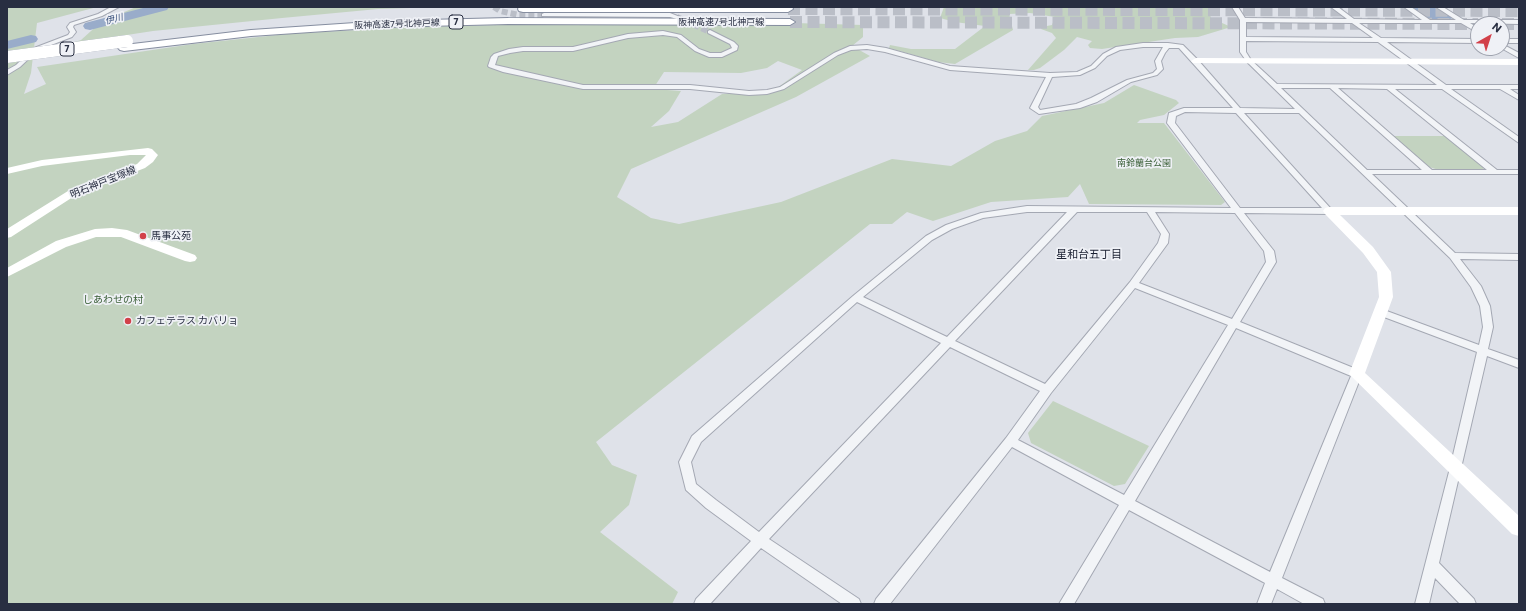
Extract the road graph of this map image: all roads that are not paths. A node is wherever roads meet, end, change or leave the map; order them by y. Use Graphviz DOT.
graph roads {
  1 [pos="116,7"];
  2 [pos="1235,7"];
  3 [pos="1334,7"];
  4 [pos="1406,7"];
  5 [pos="1439,7"];
  6 [pos="514,9"];
  7 [pos="788,9"];
  8 [pos="389,13"];
  9 [pos="544,15"];
  10 [pos="676,17"];
  11 [pos="1243,20"];
  12 [pos="1352,21"];
  13 [pos="1428,21"];
  14 [pos="1463,21"];
  15 [pos="790,22"];
  16 [pos="1519,22"];
  17 [pos="1470,26"];
  18 [pos="710,32"];
  19 [pos="1243,39"];
  20 [pos="1378,40"];
  21 [pos="1470,41"];
  22 [pos="126,44"];
  23 [pos="1168,45"];
  24 [pos="1510,51"];
  25 [pos="1519,56"];
  26 [pos="7,57"];
  27 [pos="1196,61"];
  28 [pos="1249,61"];
  29 [pos="1408,62"];
  30 [pos="1519,62"];
  31 [pos="7,63"];
  32 [pos="7,73"];
  33 [pos="1050,75"];
  34 [pos="1274,86"];
  35 [pos="1331,86"];
  36 [pos="1388,86"];
  37 [pos="1442,86"];
  38 [pos="1502,87"];
  39 [pos="1519,87"];
  40 [pos="1519,98"];
  41 [pos="1238,110"];
  42 [pos="1300,110"];
  43 [pos="1519,141"];
  44 [pos="7,171"];
  45 [pos="1364,172"];
  46 [pos="1430,172"];
  47 [pos="1495,172"];
  48 [pos="1519,172"];
  49 [pos="1075,209"];
  50 [pos="1150,211"];
  51 [pos="1329,211"];
  52 [pos="1405,211"];
  53 [pos="1519,211"];
  54 [pos="1238,212"];
  55 [pos="7,234"];
  56 [pos="1454,256"];
  57 [pos="1519,257"];
  58 [pos="190,258"];
  59 [pos="7,273"];
  60 [pos="1133,284"];
  61 [pos="856,298"];
  62 [pos="1380,312"];
  63 [pos="1235,324"];
  64 [pos="948,342"];
  65 [pos="1483,350"];
  66 [pos="1519,364"];
  67 [pos="1357,374"];
  68 [pos="1047,390"];
  69 [pos="1010,441"];
  70 [pos="1456,468"];
  71 [pos="1126,501"];
  72 [pos="1519,528"];
  73 [pos="760,540"];
  74 [pos="1432,565"];
  75 [pos="1274,581"];
  76 [pos="701,604"];
  77 [pos="854,604"];
  78 [pos="881,604"];
  79 [pos="1066,604"];
  80 [pos="1264,604"];
  81 [pos="1318,604"];
  82 [pos="1422,604"];
  83 [pos="1469,604"];
  1 -- 32 [label="street"];
  2 -- 11 [label="street"];
  3 -- 12 [label="street"];
  4 -- 13 [label="street"];
  5 -- 14 [label="street"];
  6 -- 7 [label="highway, 阪神高速7号北神戸線"];
  8 -- 22 [label="highway, 阪神高速7号北神戸線 / 7"];
  9 -- 10 [label="street"];
  11 -- 12 [label="street"];
  11 -- 19 [label="street"];
  12 -- 13 [label="street"];
  12 -- 20 [label="street"];
  13 -- 14 [label="street"];
  14 -- 16 [label="street"];
  14 -- 17 [label="street"];
  15 -- 22 [label="highway, 阪神高速7号北神戸線 / 7"];
  18 -- 33 [label="street"];
  19 -- 20 [label="street"];
  19 -- 28 [label="street"];
  20 -- 21 [label="street"];
  20 -- 29 [label="street"];
  22 -- 26 [label="highway, 阪神高速7号北神戸線 / 7, bridge"];
  22 -- 31 [label="highway, 阪神高速7号北神戸線 / 7"];
  23 -- 27 [label="street"];
  23 -- 33 [label="street"];
  23 -- 33 [label="street"];
  24 -- 25 [label="street"];
  27 -- 28 [label="street"];
  27 -- 41 [label="street"];
  28 -- 29 [label="street"];
  28 -- 34 [label="street"];
  29 -- 30 [label="street"];
  29 -- 37 [label="street"];
  34 -- 35 [label="street"];
  34 -- 42 [label="street"];
  35 -- 36 [label="street"];
  35 -- 46 [label="street"];
  36 -- 37 [label="street"];
  36 -- 47 [label="street"];
  37 -- 38 [label="street"];
  37 -- 43 [label="street"];
  38 -- 39 [label="street"];
  38 -- 40 [label="street"];
  41 -- 42 [label="street"];
  41 -- 51 [label="street"];
  41 -- 54 [label="street"];
  42 -- 45 [label="street"];
  44 -- 55 [label="street, 明石神戸宝塚線"];
  45 -- 46 [label="street"];
  45 -- 52 [label="street"];
  46 -- 47 [label="street"];
  47 -- 48 [label="street"];
  49 -- 50 [label="street"];
  49 -- 61 [label="street"];
  49 -- 64 [label="street"];
  50 -- 54 [label="street"];
  50 -- 60 [label="street"];
  51 -- 52 [label="street"];
  51 -- 54 [label="street"];
  51 -- 62 [label="street"];
  52 -- 53 [label="street"];
  52 -- 56 [label="street"];
  54 -- 63 [label="street"];
  56 -- 57 [label="street"];
  56 -- 65 [label="street"];
  58 -- 59 [label="street"];
  60 -- 63 [label="street"];
  60 -- 68 [label="street"];
  61 -- 64 [label="street"];
  61 -- 73 [label="street"];
  62 -- 65 [label="street"];
  62 -- 67 [label="street"];
  63 -- 67 [label="street"];
  63 -- 71 [label="street"];
  64 -- 68 [label="street"];
  64 -- 73 [label="street"];
  65 -- 66 [label="street"];
  65 -- 70 [label="street"];
  67 -- 70 [label="street"];
  67 -- 75 [label="street"];
  68 -- 69 [label="street"];
  69 -- 71 [label="street"];
  69 -- 78 [label="street"];
  70 -- 72 [label="street"];
  70 -- 74 [label="street"];
  71 -- 75 [label="street"];
  71 -- 79 [label="street"];
  73 -- 76 [label="street"];
  73 -- 77 [label="street"];
  74 -- 82 [label="street"];
  74 -- 83 [label="street"];
  75 -- 80 [label="street"];
  75 -- 81 [label="street"];
}
